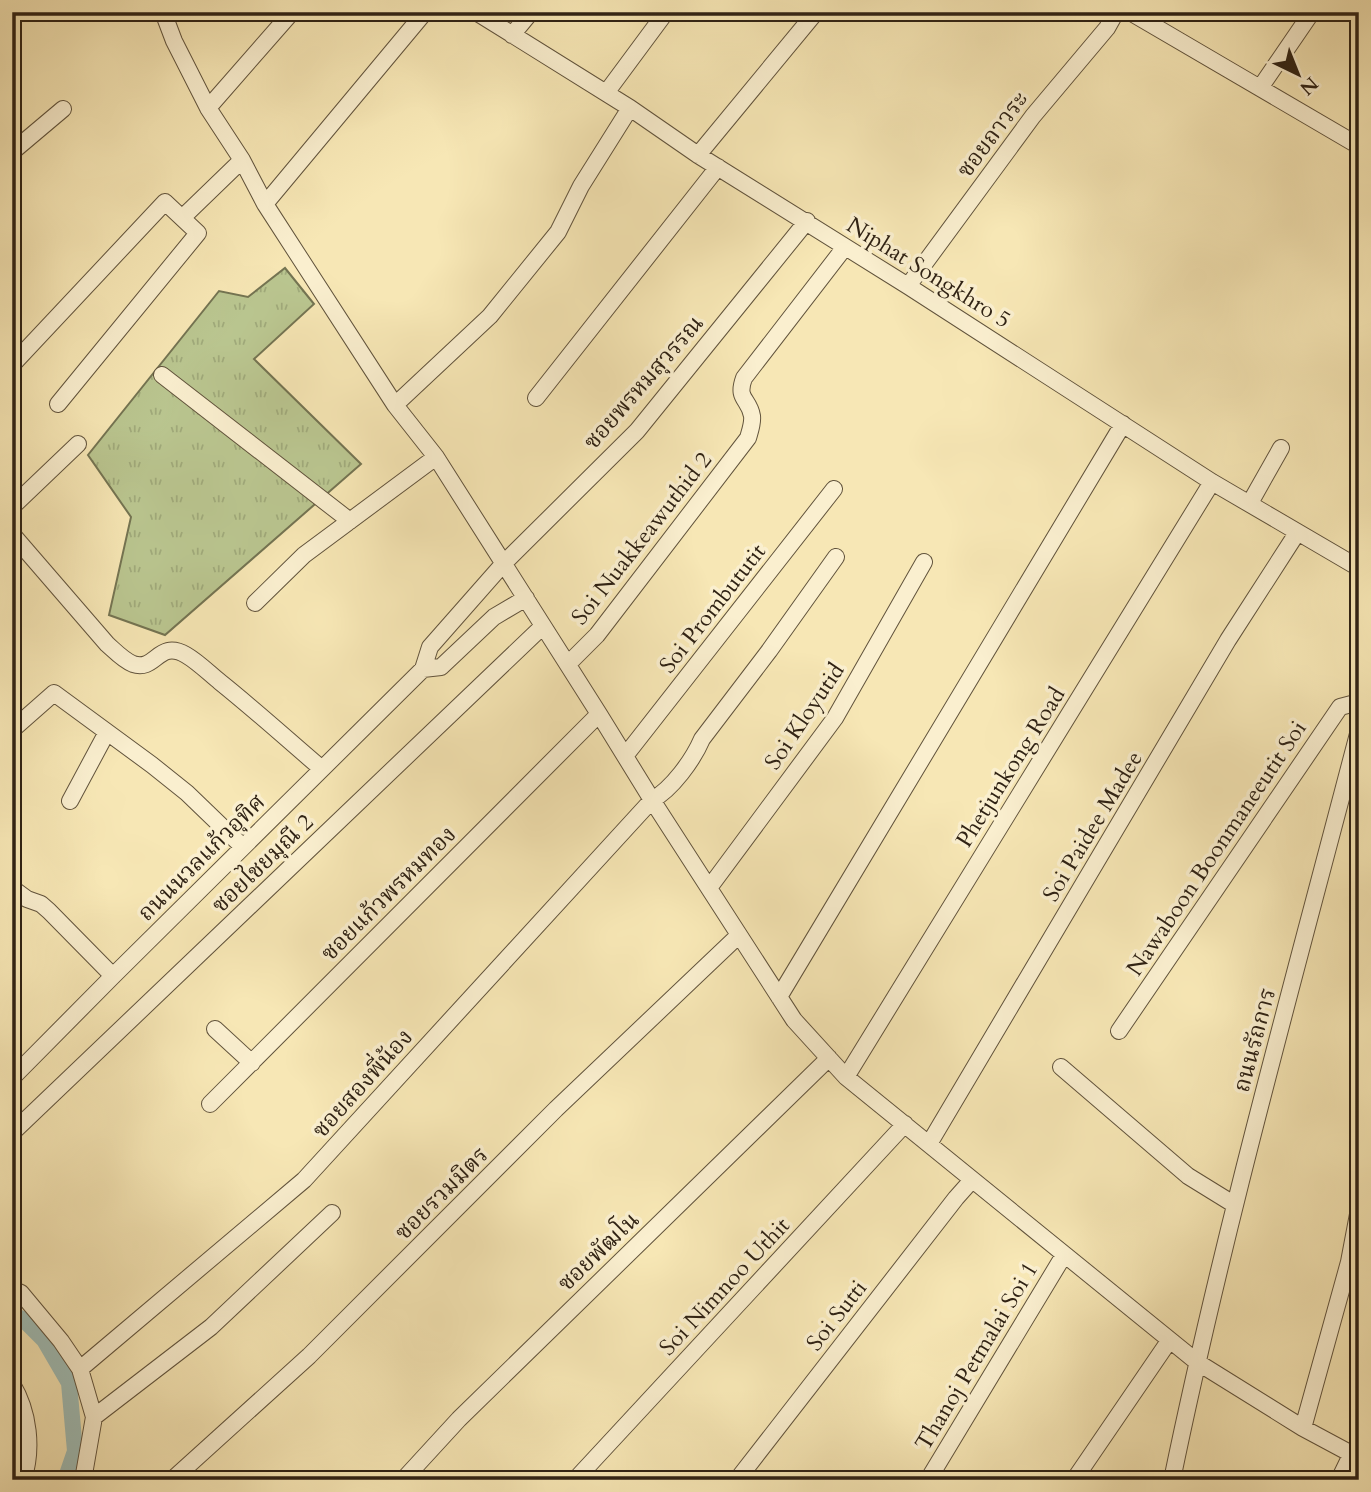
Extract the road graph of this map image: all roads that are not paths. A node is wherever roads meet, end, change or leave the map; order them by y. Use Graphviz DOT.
graph roads {
  1 [pos="163,12"];
  2 [pos="292,12"];
  3 [pos="425,12"];
  4 [pos="476,12"];
  5 [pos="531,12"];
  6 [pos="666,12"];
  7 [pos="816,12"];
  8 [pos="1116,12"];
  9 [pos="1130,12"];
  10 [pos="1312,12"];
  11 [pos="512,34"];
  12 [pos="1260,88"];
  13 [pos="606,93"];
  14 [pos="63,108"];
  15 [pos="208,108"];
  16 [pos="630,108"];
  17 [pos="1359,146"];
  18 [pos="12,152"];
  19 [pos="698,155"];
  20 [pos="242,160"];
  21 [pos="718,167"];
  22 [pos="265,204"];
  23 [pos="182,218"];
  24 [pos="807,222"];
  25 [pos="845,247"];
  26 [pos="908,286"];
  27 [pos="12,365"];
  28 [pos="162,374"];
  29 [pos="536,398"];
  30 [pos="58,404"];
  31 [pos="395,405"];
  32 [pos="1123,424"];
  33 [pos="78,444"];
  34 [pos="1281,448"];
  35 [pos="436,457"];
  36 [pos="1212,482"];
  37 [pos="834,489"];
  38 [pos="1250,503"];
  39 [pos="12,507"];
  40 [pos="350,521"];
  41 [pos="1297,533"];
  42 [pos="12,534"];
  43 [pos="836,557"];
  44 [pos="924,562"];
  45 [pos="504,563"];
  46 [pos="1359,568"];
  47 [pos="526,598"];
  48 [pos="255,603"];
  49 [pos="543,625"];
  50 [pos="568,664"];
  51 [pos="424,669"];
  52 [pos="1359,702"];
  53 [pos="599,714"];
  54 [pos="16,720"];
  55 [pos="1359,730"];
  56 [pos="107,732"];
  57 [pos="625,756"];
  58 [pos="322,769"];
  59 [pos="70,800"];
  60 [pos="652,800"];
  61 [pos="243,848"];
  62 [pos="12,888"];
  63 [pos="709,888"];
  64 [pos="739,935"];
  65 [pos="113,976"];
  66 [pos="779,997"];
  67 [pos="215,1029"];
  68 [pos="1119,1031"];
  69 [pos="829,1058"];
  70 [pos="252,1063"];
  71 [pos="1061,1067"];
  72 [pos="846,1077"];
  73 [pos="12,1078"];
  74 [pos="210,1104"];
  75 [pos="905,1124"];
  76 [pos="12,1133"];
  77 [pos="929,1144"];
  78 [pos="972,1180"];
  79 [pos="1235,1205"];
  80 [pos="1359,1209"];
  81 [pos="332,1213"];
  82 [pos="1064,1255"];
  83 [pos="1354,1261"];
  84 [pos="12,1289"];
  85 [pos="1168,1340"];
  86 [pos="1196,1363"];
  87 [pos="80,1368"];
  88 [pos="12,1384"];
  89 [pos="94,1417"];
  90 [pos="1303,1428"];
  91 [pos="1355,1455"];
  92 [pos="23,1480"];
  93 [pos="83,1480"];
  94 [pos="172,1480"];
  95 [pos="403,1480"];
  96 [pos="575,1480"];
  97 [pos="737,1480"];
  98 [pos="928,1480"];
  99 [pos="1074,1480"];
  100 [pos="1172,1480"];
  101 [pos="1339,1480"];
  1 -- 15 [label="street"];
  2 -- 15 [label="street"];
  3 -- 22 [label="street"];
  4 -- 11 [label="street, Niphat Songkhro 5"];
  5 -- 11 [label="street"];
  6 -- 13 [label="street"];
  7 -- 19 [label="street"];
  8 -- 26 [label="street, ซอยถาวระ"];
  9 -- 12 [label="street"];
  10 -- 12 [label="street"];
  11 -- 13 [label="street, Niphat Songkhro 5"];
  12 -- 17 [label="street"];
  13 -- 16 [label="street, Niphat Songkhro 5"];
  14 -- 18 [label="street"];
  15 -- 20 [label="street"];
  16 -- 19 [label="street, Niphat Songkhro 5"];
  16 -- 31 [label="street"];
  19 -- 21 [label="street, Niphat Songkhro 5"];
  20 -- 22 [label="street"];
  20 -- 23 [label="street"];
  21 -- 24 [label="street, Niphat Songkhro 5"];
  21 -- 29 [label="street"];
  22 -- 31 [label="street"];
  23 -- 27 [label="street"];
  23 -- 30 [label="street"];
  24 -- 25 [label="street, Niphat Songkhro 5"];
  24 -- 45 [label="street, ซอยพรหมสุวรรณ"];
  25 -- 26 [label="street, Niphat Songkhro 5"];
  25 -- 50 [label="street, Soi Nuakkeawuthid 2"];
  26 -- 32 [label="street, Niphat Songkhro 5"];
  28 -- 40 [label="street"];
  31 -- 35 [label="street"];
  32 -- 36 [label="street, Niphat Songkhro 5"];
  32 -- 66 [label="street"];
  33 -- 39 [label="street"];
  34 -- 38 [label="street"];
  35 -- 40 [label="street"];
  35 -- 45 [label="street"];
  36 -- 38 [label="street, Niphat Songkhro 5"];
  36 -- 72 [label="street, Phetjunkong Road"];
  37 -- 57 [label="street, Soi Prombututit"];
  38 -- 41 [label="street, Niphat Songkhro 5"];
  40 -- 48 [label="street"];
  41 -- 46 [label="street, Niphat Songkhro 5"];
  41 -- 77 [label="street, Soi Paidee Madee"];
  42 -- 58 [label="street"];
  43 -- 60 [label="street, ซอยสองพี่น้อง"];
  44 -- 63 [label="street, Soi Kloyutid"];
  45 -- 47 [label="street"];
  45 -- 51 [label="street, ถนนนวลแก้วอุทิศ"];
  47 -- 49 [label="street"];
  47 -- 51 [label="street, ถนนนวลแก้วอุทิศ"];
  49 -- 50 [label="street"];
  49 -- 76 [label="street, ซอยไชยมุณี 2"];
  50 -- 53 [label="street"];
  51 -- 58 [label="street, ถนนนวลแก้วอุทิศ"];
  52 -- 68 [label="street, Nawaboon Boonmaneeutit Soi"];
  53 -- 57 [label="street"];
  53 -- 70 [label="street, ซอยแก้วพรหมทอง"];
  54 -- 56 [label="street"];
  55 -- 79 [label="street, ถนนรัถการ"];
  56 -- 59 [label="street"];
  56 -- 61 [label="street"];
  57 -- 60 [label="street"];
  58 -- 61 [label="street, ถนนนวลแก้วอุทิศ"];
  60 -- 63 [label="street"];
  60 -- 87 [label="street, ซอยสองพี่น้อง"];
  61 -- 65 [label="street, ถนนนวลแก้วอุทิศ"];
  62 -- 65 [label="street"];
  63 -- 64 [label="street"];
  64 -- 66 [label="street"];
  64 -- 94 [label="street, ซอยรวมมิตร"];
  65 -- 73 [label="street, ถนนนวลแก้วอุทิศ"];
  66 -- 69 [label="street"];
  67 -- 70 [label="street"];
  69 -- 72 [label="street"];
  69 -- 95 [label="street, ซอยพัฒโน"];
  70 -- 74 [label="street, ซอยแก้วพรหมทอง"];
  71 -- 79 [label="street"];
  72 -- 75 [label="street"];
  75 -- 77 [label="street"];
  75 -- 96 [label="street, Soi Nimnoo Uthit"];
  77 -- 78 [label="street"];
  78 -- 82 [label="street"];
  78 -- 97 [label="street, Soi Sutti"];
  79 -- 86 [label="street, ถนนรัถการ"];
  80 -- 83 [label="street"];
  81 -- 89 [label="street"];
  82 -- 85 [label="street"];
  82 -- 98 [label="street, Thanoj Petmalai Soi 1"];
  83 -- 90 [label="street"];
  84 -- 87 [label="street"];
  85 -- 86 [label="street"];
  85 -- 99 [label="street"];
  86 -- 90 [label="street"];
  86 -- 100 [label="street, ถนนรัถการ"];
  87 -- 89 [label="street"];
  88 -- 92 [label="street"];
  89 -- 93 [label="street"];
  90 -- 91 [label="street"];
  91 -- 101 [label="street"];
}
